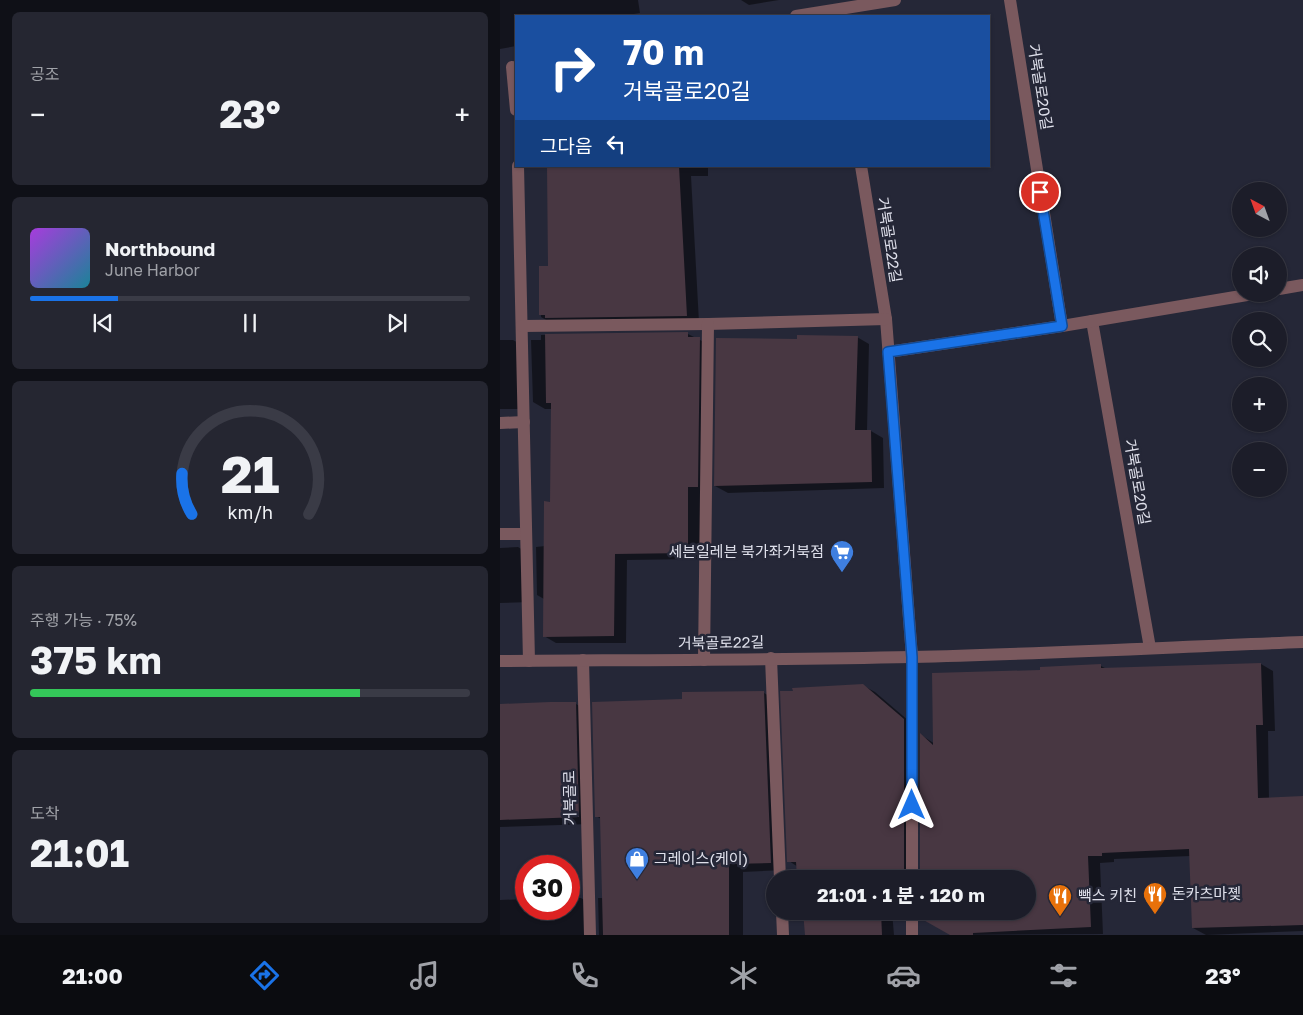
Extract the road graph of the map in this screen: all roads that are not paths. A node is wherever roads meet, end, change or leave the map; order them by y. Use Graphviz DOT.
graph roads {
  1 [pos="895,0"];
  2 [pos="1010,0"];
  3 [pos="835,8"];
  4 [pos="801,15"];
  5 [pos="510,68"];
  6 [pos="515,103"];
  7 [pos="518,167"];
  8 [pos="861,167"];
  9 [pos="1303,285"];
  10 [pos="1287,288"];
  11 [pos="1232,298"];
  12 [pos="886,319"];
  13 [pos="1092,321"];
  14 [pos="708,324"];
  15 [pos="522,326"];
  16 [pos="1062,326"];
  17 [pos="888,352"];
  18 [pos="524,422"];
  19 [pos="500,423"];
  20 [pos="500,534"];
  21 [pos="526,534"];
  22 [pos="1303,642"];
  23 [pos="1150,648"];
  24 [pos="912,657"];
  25 [pos="771,658"];
  26 [pos="583,660"];
  27 [pos="704,660"];
  28 [pos="500,661"];
  29 [pos="529,661"];
  30 [pos="780,870"];
  31 [pos="912,870"];
  32 [pos="782,920"];
  33 [pos="912,920"];
  34 [pos="590,935"];
  35 [pos="783,935"];
  36 [pos="912,935"];
  1 -- 3 [label="street"];
  2 -- 16 [label="street, 거북골로20길"];
  3 -- 4 [label="street"];
  5 -- 6 [label="street"];
  7 -- 15 [label="street"];
  8 -- 12 [label="street, 거북골로22길"];
  9 -- 10 [label="street"];
  11 -- 13 [label="street"];
  12 -- 14 [label="street"];
  12 -- 17 [label="street, 거북골로22길"];
  13 -- 16 [label="street"];
  13 -- 23 [label="street, 거북골로20길"];
  14 -- 15 [label="street"];
  14 -- 27 [label="street"];
  15 -- 18 [label="street"];
  16 -- 17 [label="street"];
  17 -- 24 [label="street, 거북골로22길"];
  18 -- 19 [label="street"];
  18 -- 21 [label="street"];
  20 -- 21 [label="street"];
  21 -- 29 [label="street"];
  22 -- 23 [label="street"];
  23 -- 24 [label="street"];
  24 -- 25 [label="street, 거북골로22길"];
  24 -- 31 [label="street, 거북골로22길"];
  25 -- 27 [label="street, 거북골로22길"];
  25 -- 30 [label="street"];
  26 -- 27 [label="street, 거북골로22길"];
  26 -- 29 [label="street, 거북골로22길"];
  26 -- 34 [label="street, 거북골로"];
  28 -- 29 [label="street, 거북골로22길"];
  32 -- 35 [label="street"];
  33 -- 36 [label="street"];
}
